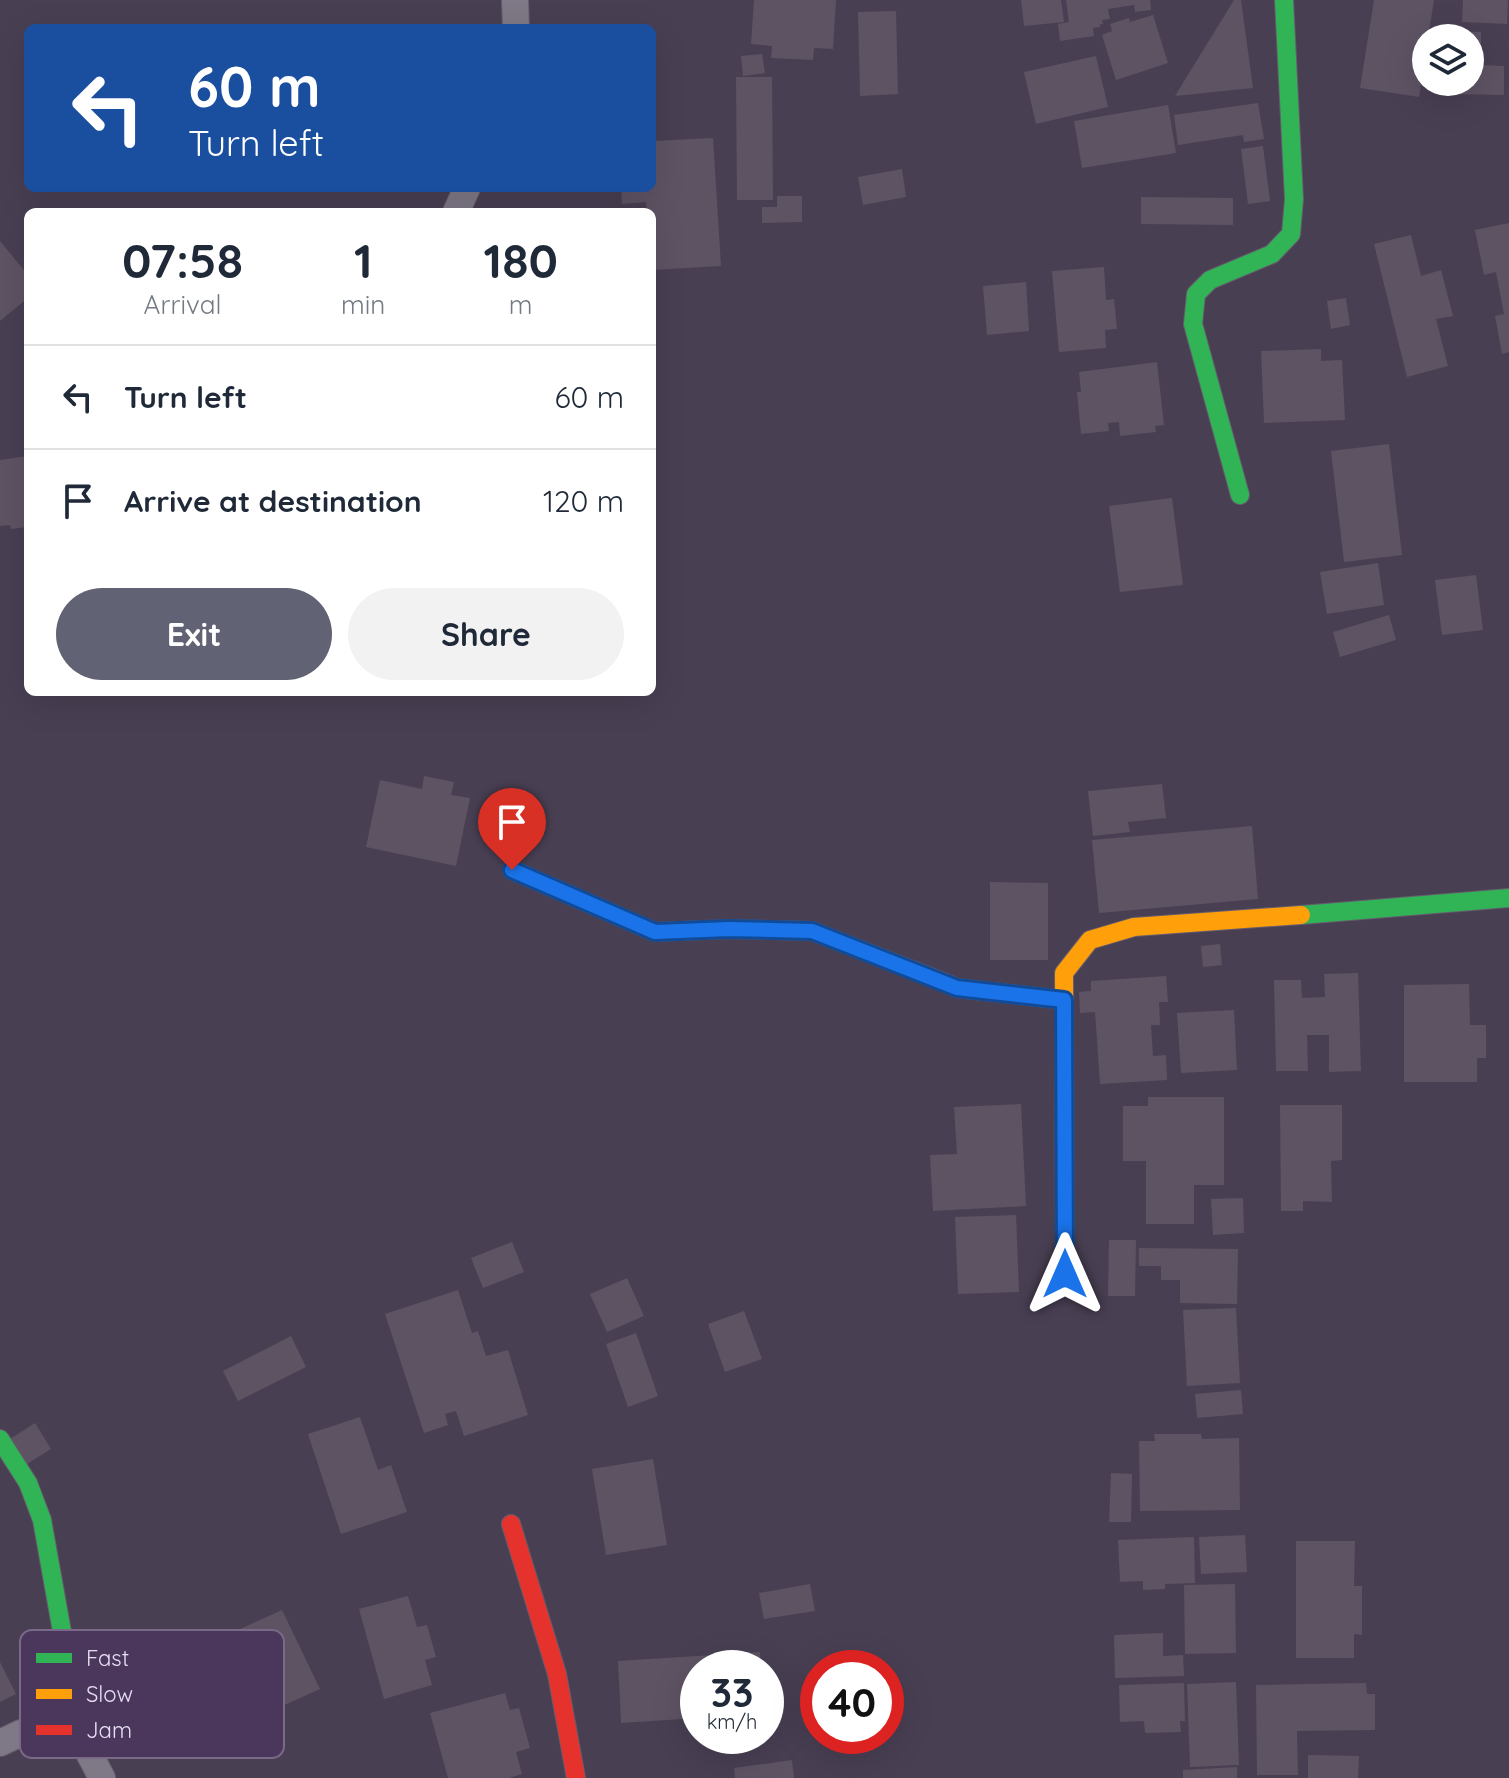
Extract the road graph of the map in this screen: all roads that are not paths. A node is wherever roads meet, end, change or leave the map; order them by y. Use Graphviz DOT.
graph roads {
  1 [pos="515,0"];
  2 [pos="1284,0"];
  3 [pos="516,24"];
  4 [pos="1240,495"];
  5 [pos="512,870"];
  6 [pos="1509,898"];
  7 [pos="1064,1000"];
  8 [pos="1065,1274"];
  9 [pos="0,1439"];
  10 [pos="511,1524"];
  11 [pos="62,1630"];
  12 [pos="20,1733"];
  13 [pos="0,1743"];
  14 [pos="92,1758"];
  15 [pos="102,1778"];
  16 [pos="576,1778"];
  1 -- 3 [label="street"];
  2 -- 4 [label="street"];
  5 -- 7 [label="street"];
  6 -- 7 [label="street"];
  7 -- 8 [label="street"];
  9 -- 11 [label="street"];
  10 -- 16 [label="street"];
  12 -- 13 [label="street"];
  14 -- 15 [label="street"];
}
